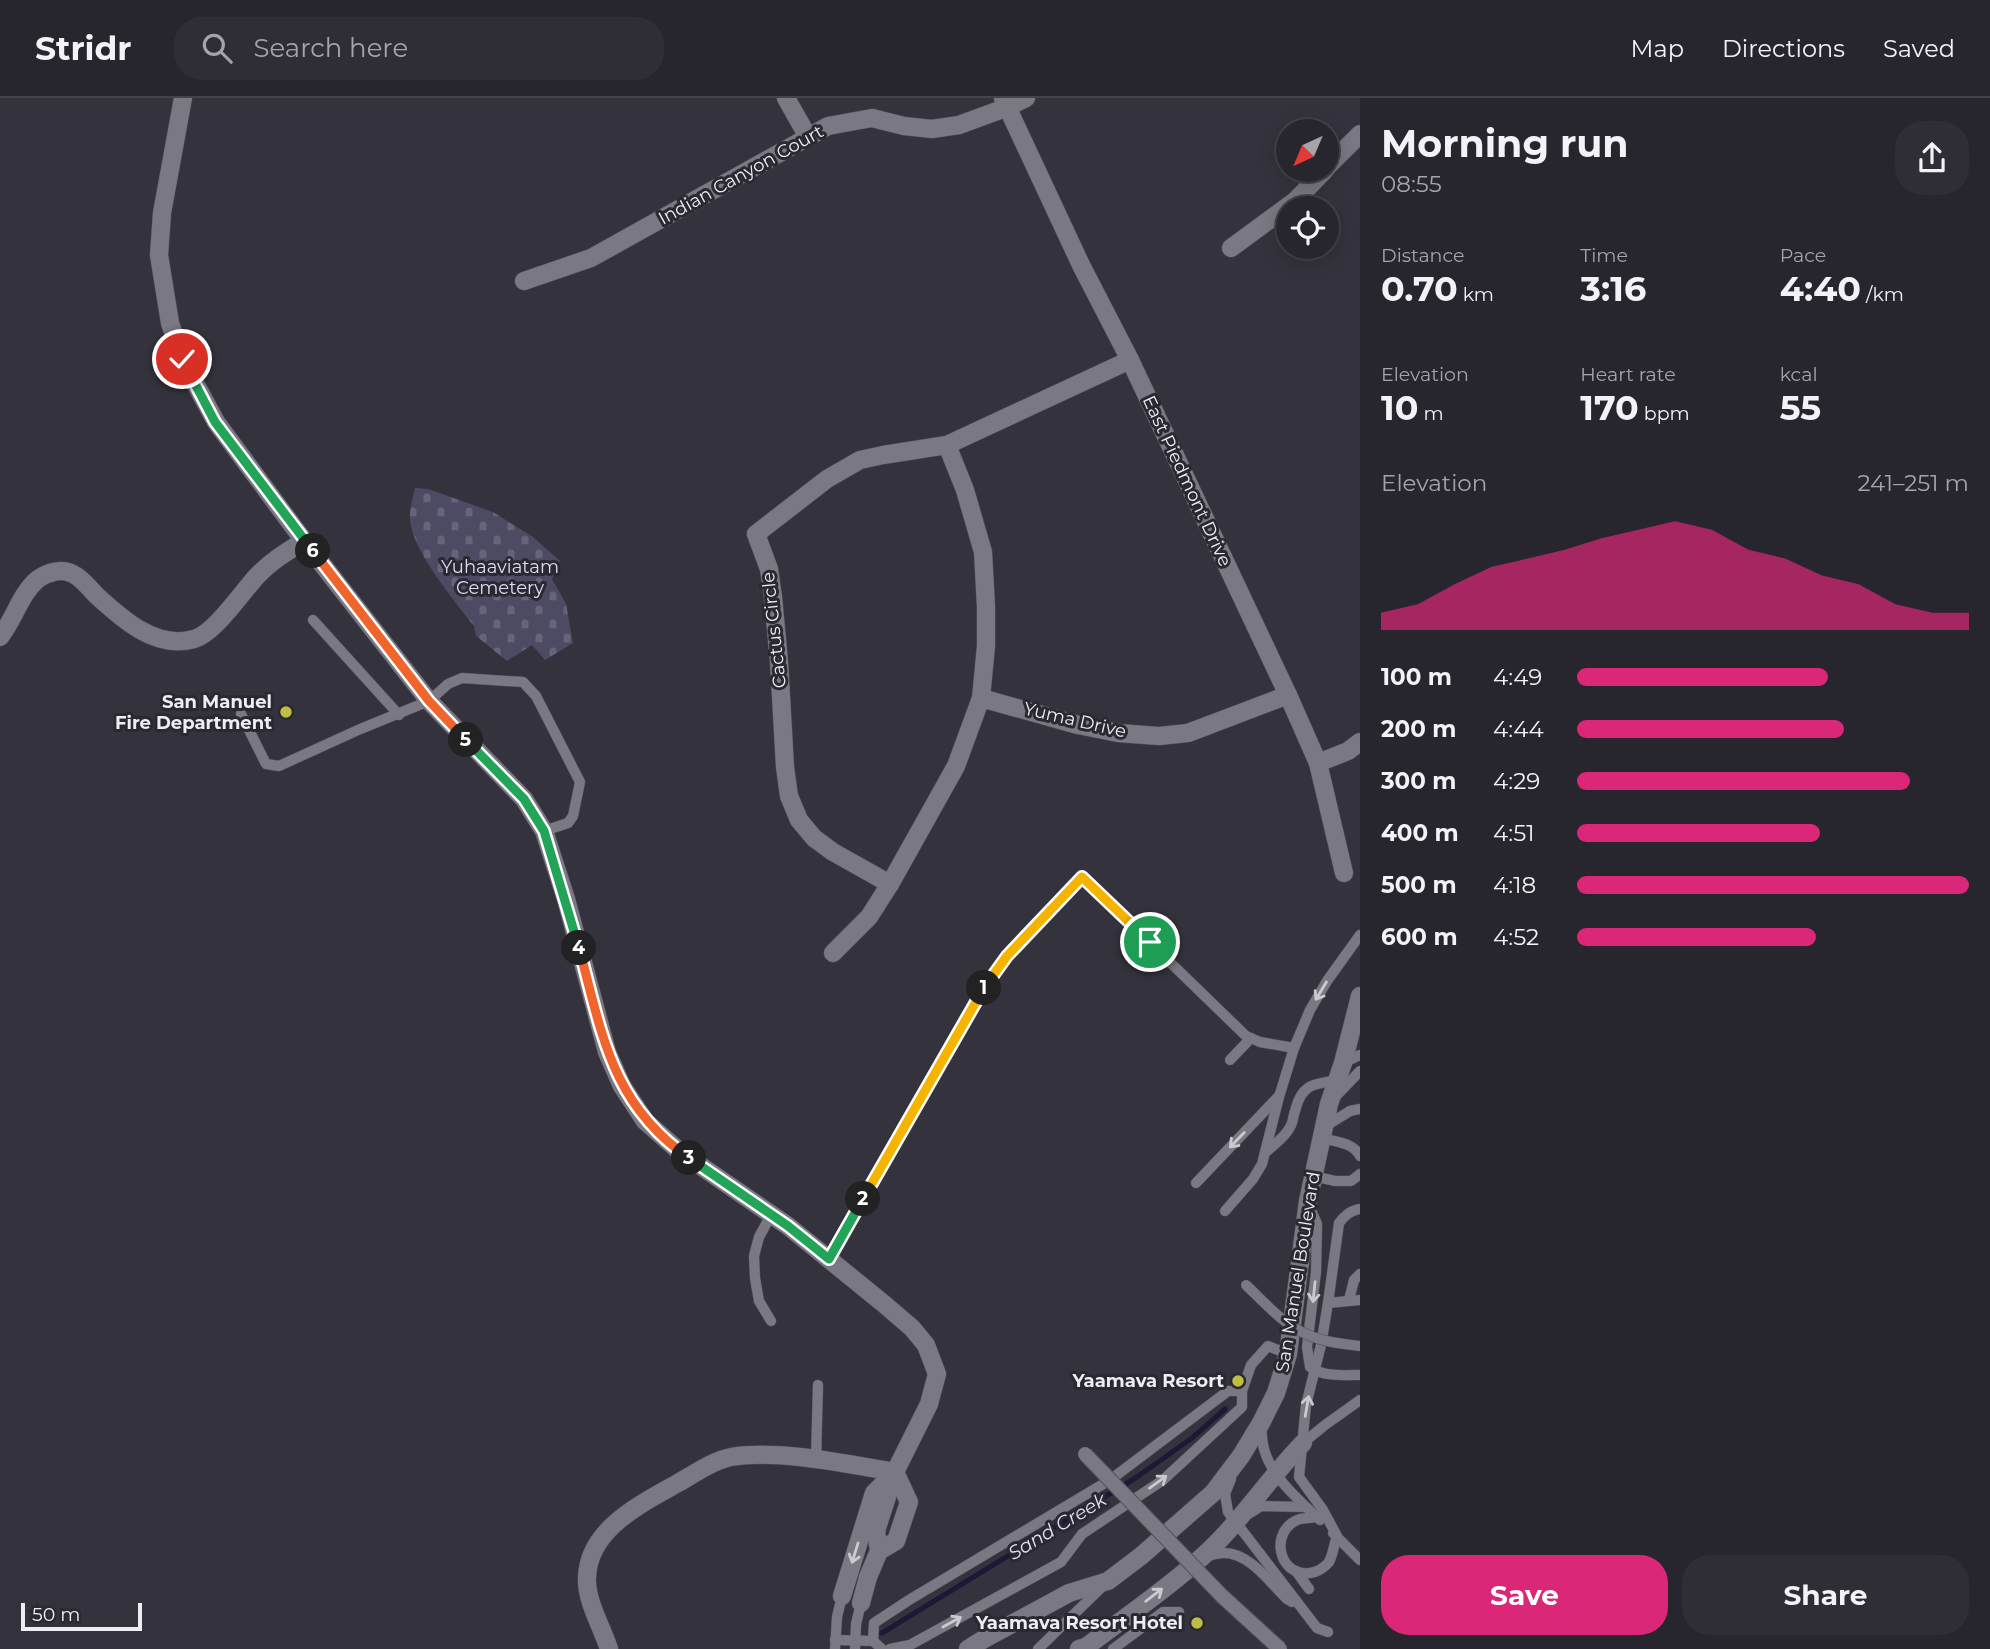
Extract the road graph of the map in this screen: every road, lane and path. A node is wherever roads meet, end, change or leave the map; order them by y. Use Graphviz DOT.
graph roads {
  1 [pos="183,98"];
  2 [pos="786,98"];
  3 [pos="1026,98"];
  4 [pos="1006,103"];
  5 [pos="1360,134"];
  6 [pos="808,138"];
  7 [pos="1339,156"];
  8 [pos="1313,182"];
  9 [pos="1231,248"];
  10 [pos="524,281"];
  11 [pos="1130,360"];
  12 [pos="947,445"];
  13 [pos="304,541"];
  14 [pos="313,620"];
  15 [pos="0,637"];
  16 [pos="1288,695"];
  17 [pos="981,698"];
  18 [pos="429,701"];
  19 [pos="241,714"];
  20 [pos="399,715"];
  21 [pos="1360,742"];
  22 [pos="1318,762"];
  23 [pos="544,831"];
  24 [pos="1344,873"];
  25 [pos="890,884"];
  26 [pos="1360,935"];
  27 [pos="833,953"];
  28 [pos="1360,996"];
  29 [pos="1251,1038"];
  30 [pos="1294,1048"];
  31 [pos="1360,1055"];
  32 [pos="1230,1060"];
  33 [pos="1343,1063"];
  34 [pos="1360,1071"];
  35 [pos="1349,1079"];
  36 [pos="1279,1097"];
  37 [pos="1360,1109"];
  38 [pos="1323,1132"];
  39 [pos="1265,1153"];
  40 [pos="1360,1156"];
  41 [pos="1360,1174"];
  42 [pos="1313,1176"];
  43 [pos="1196,1183"];
  44 [pos="1308,1201"];
  45 [pos="1360,1209"];
  46 [pos="1224,1211"];
  47 [pos="771,1214"];
  48 [pos="829,1259"];
  49 [pos="1360,1274"];
  50 [pos="1246,1285"];
  51 [pos="1354,1300"];
  52 [pos="1328,1303"];
  53 [pos="771,1321"];
  54 [pos="1360,1346"];
  55 [pos="1288,1354"];
  56 [pos="1315,1371"];
  57 [pos="1360,1375"];
  58 [pos="818,1385"];
  59 [pos="1242,1391"];
  60 [pos="1360,1400"];
  61 [pos="1261,1423"];
  62 [pos="1303,1443"];
  63 [pos="1085,1454"];
  64 [pos="1241,1456"];
  65 [pos="816,1460"];
  66 [pos="895,1472"];
  67 [pos="1275,1473"];
  68 [pos="1110,1480"];
  69 [pos="1130,1501"];
  70 [pos="1299,1504"];
  71 [pos="1317,1517"];
  72 [pos="1235,1522"];
  73 [pos="1291,1525"];
  74 [pos="1337,1536"];
  75 [pos="1203,1556"];
  76 [pos="1360,1560"];
  77 [pos="1296,1571"];
  78 [pos="1108,1581"];
  79 [pos="1310,1589"];
  80 [pos="842,1596"];
  81 [pos="861,1604"];
  82 [pos="1299,1605"];
  83 [pos="1179,1612"];
  84 [pos="1328,1632"];
  85 [pos="873,1641"];
  86 [pos="835,1645"];
  87 [pos="855,1645"];
  88 [pos="1083,1648"];
  89 [pos="609,1649"];
  90 [pos="883,1649"];
  91 [pos="890,1649"];
  92 [pos="968,1649"];
  93 [pos="1038,1649"];
  94 [pos="1113,1649"];
  95 [pos="1280,1649"];
  1 -- 13 [label="street"];
  2 -- 6 [label="street"];
  3 -- 4 [label="street, Indian Canyon Court"];
  4 -- 6 [label="street, Indian Canyon Court"];
  4 -- 11 [label="street, East Piedmont Drive"];
  5 -- 7 [label="street"];
  6 -- 10 [label="street, Indian Canyon Court"];
  8 -- 9 [label="street"];
  11 -- 12 [label="street, Cactus Circle"];
  11 -- 16 [label="street, East Piedmont Drive"];
  12 -- 17 [label="street"];
  12 -- 25 [label="street, Cactus Circle"];
  13 -- 15 [label="street"];
  13 -- 18 [label="street"];
  14 -- 20 [label="lane"];
  16 -- 17 [label="street, Yuma Drive"];
  16 -- 22 [label="street, East Piedmont Drive"];
  17 -- 25 [label="street"];
  18 -- 20 [label="lane"];
  18 -- 23 [label="street"];
  18 -- 23 [label="lane"];
  19 -- 20 [label="lane"];
  21 -- 22 [label="street"];
  22 -- 24 [label="street, East Piedmont Drive"];
  23 -- 47 [label="street"];
  25 -- 27 [label="street"];
  26 -- 30 [label="lane, one-way"];
  28 -- 33 [label="street, San Manuel Boulevard"];
  29 -- 30 [label="lane"];
  29 -- 32 [label="lane"];
  29 -- 48 [label="lane"];
  30 -- 36 [label="lane"];
  31 -- 33 [label="lane"];
  33 -- 35 [label="street, San Manuel Boulevard"];
  34 -- 35 [label="lane"];
  35 -- 38 [label="street, San Manuel Boulevard"];
  35 -- 39 [label="lane"];
  36 -- 39 [label="lane"];
  36 -- 43 [label="lane, one-way"];
  37 -- 38 [label="lane"];
  38 -- 40 [label="lane"];
  38 -- 42 [label="street, San Manuel Boulevard"];
  39 -- 46 [label="lane"];
  41 -- 42 [label="lane"];
  42 -- 44 [label="street, San Manuel Boulevard"];
  44 -- 55 [label="street, San Manuel Boulevard"];
  44 -- 56 [label="lane, one-way"];
  45 -- 52 [label="lane"];
  47 -- 48 [label="street"];
  47 -- 53 [label="lane"];
  48 -- 66 [label="street"];
  49 -- 51 [label="lane"];
  50 -- 54 [label="lane, bridge"];
  51 -- 52 [label="lane"];
  52 -- 56 [label="lane"];
  55 -- 59 [label="lane"];
  55 -- 61 [label="street, San Manuel Boulevard"];
  56 -- 57 [label="lane"];
  62 -- 56 [label="lane, one-way"];
  58 -- 65 [label="lane"];
  59 -- 68 [label="lane"];
  69 -- 59 [label="lane, one-way"];
  60 -- 62 [label="lane"];
  61 -- 64 [label="street, San Manuel Boulevard"];
  61 -- 67 [label="lane"];
  62 -- 67 [label="street"];
  62 -- 74 [label="lane"];
  63 -- 68 [label="street, bridge"];
  64 -- 72 [label="lane"];
  64 -- 78 [label="street, San Manuel Boulevard"];
  65 -- 66 [label="street"];
  65 -- 89 [label="street"];
  66 -- 80 [label="street, one-way"];
  66 -- 81 [label="street"];
  67 -- 70 [label="lane"];
  67 -- 72 [label="street"];
  68 -- 69 [label="street, bridge"];
  68 -- 85 [label="lane"];
  91 -- 69 [label="lane, one-way"];
  69 -- 95 [label="street, bridge"];
  70 -- 71 [label="lane"];
  70 -- 72 [label="lane"];
  70 -- 73 [label="lane"];
  71 -- 73 [label="lane"];
  71 -- 74 [label="lane"];
  72 -- 75 [label="street"];
  72 -- 82 [label="lane"];
  73 -- 77 [label="lane"];
  74 -- 76 [label="lane"];
  74 -- 77 [label="lane"];
  75 -- 82 [label="lane"];
  88 -- 75 [label="street, one-way"];
  77 -- 79 [label="lane"];
  78 -- 92 [label="street, San Manuel Boulevard"];
  78 -- 93 [label="lane"];
  80 -- 86 [label="lane"];
  81 -- 87 [label="lane"];
  82 -- 84 [label="lane"];
  83 -- 94 [label="lane"];
  85 -- 87 [label="lane"];
  85 -- 90 [label="lane"];
  86 -- 87 [label="lane"];
}
